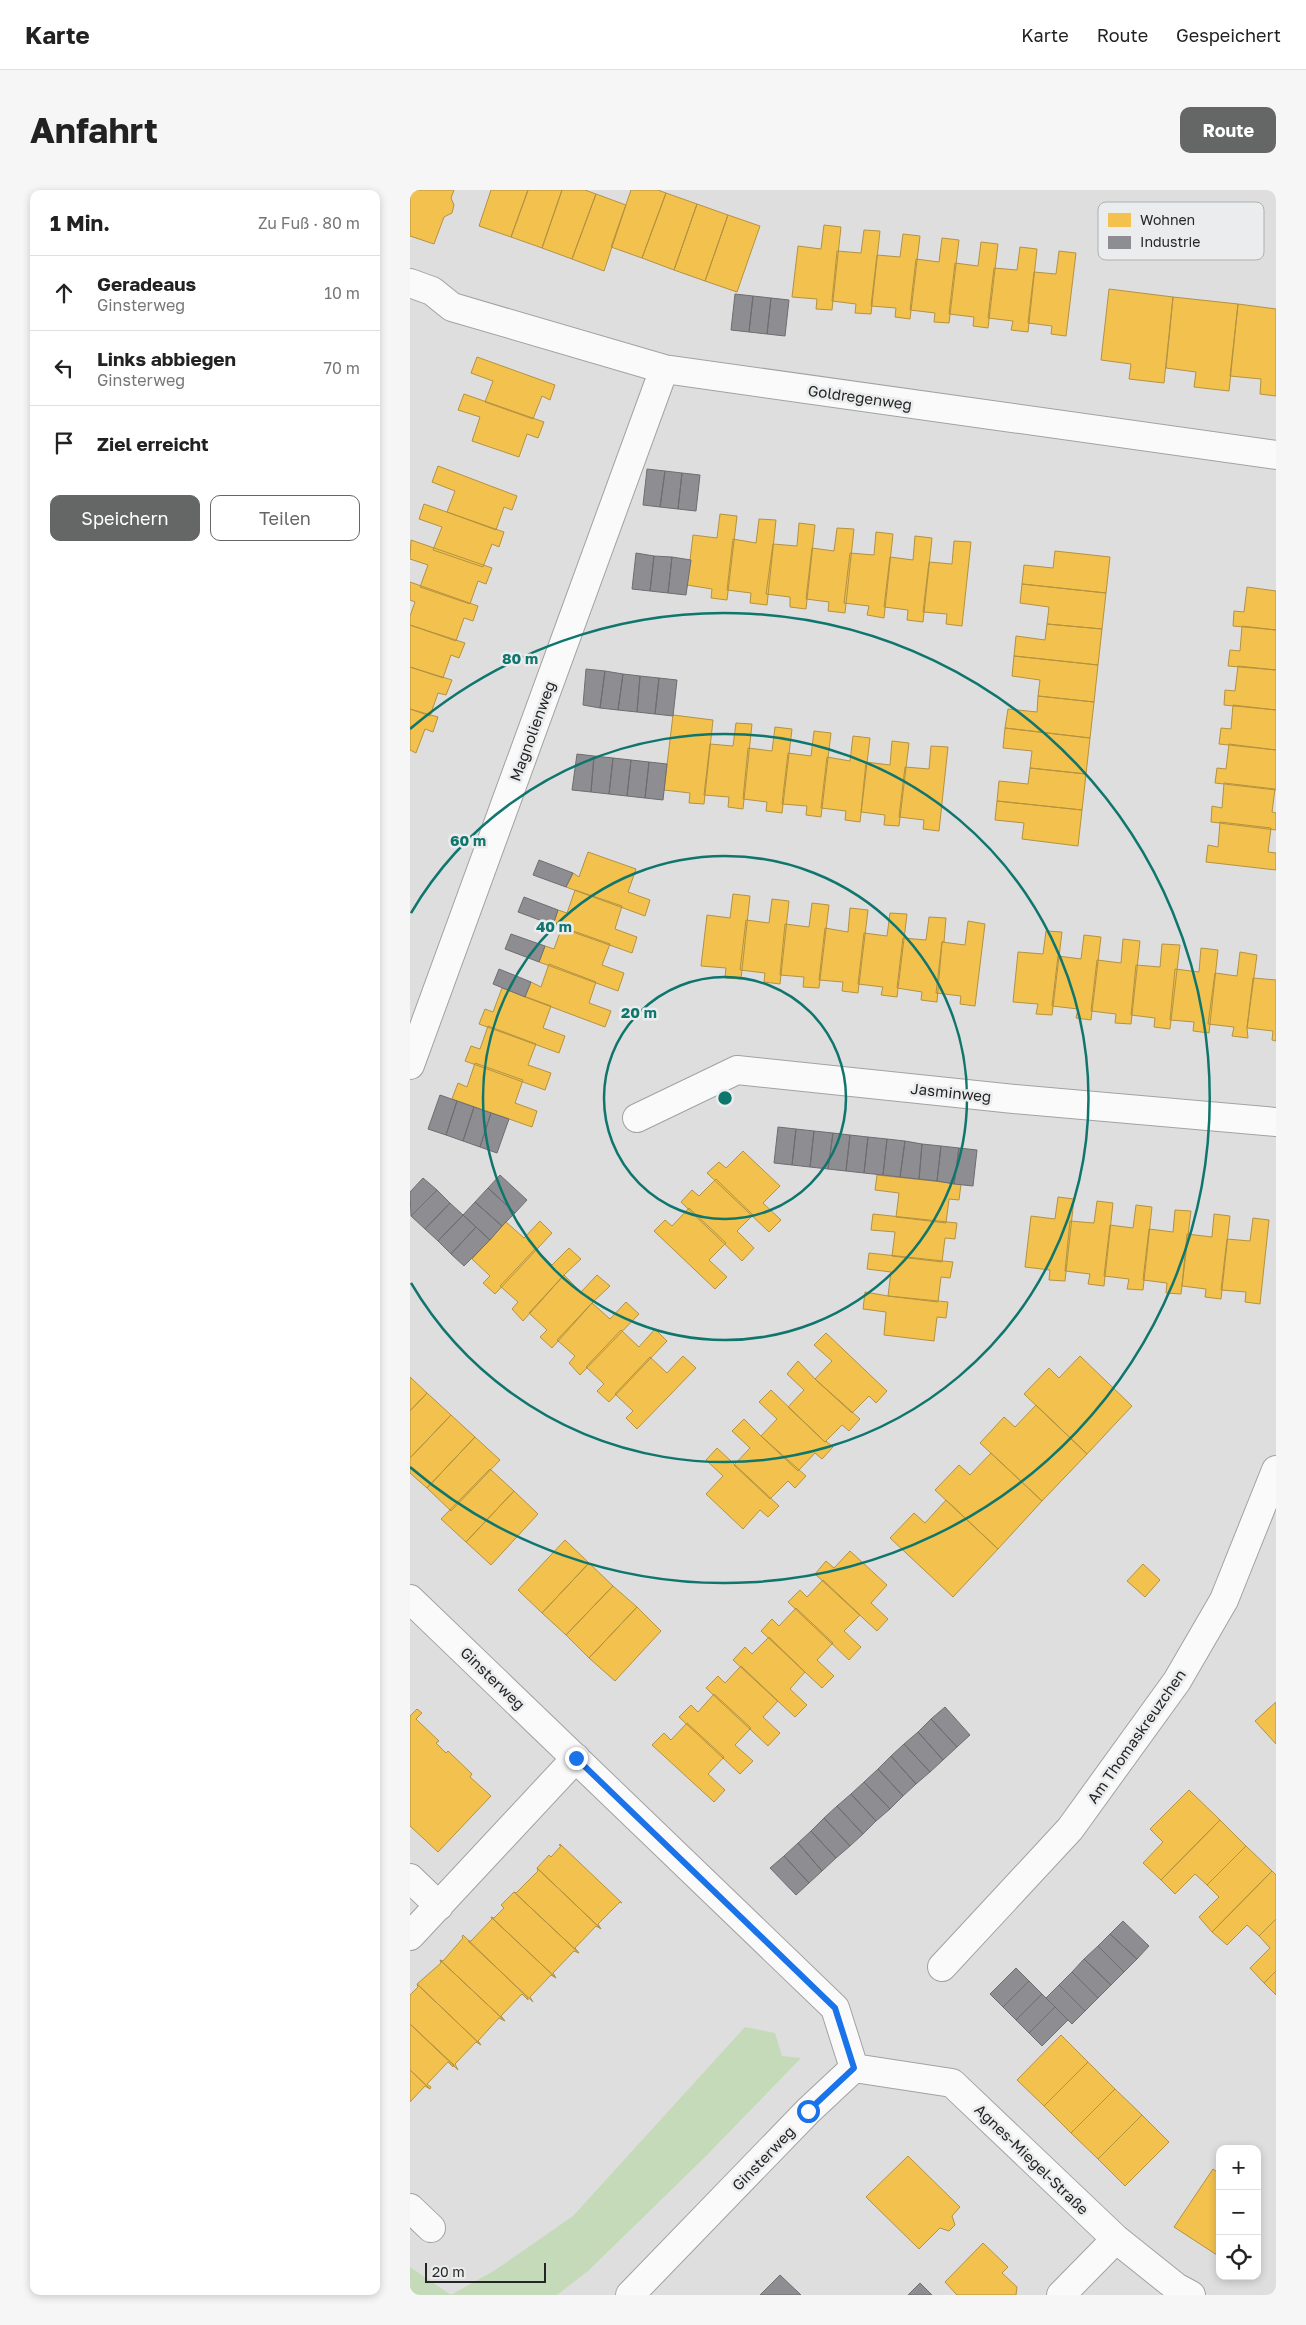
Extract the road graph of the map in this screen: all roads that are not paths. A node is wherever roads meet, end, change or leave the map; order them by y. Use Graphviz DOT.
graph roads {
  1 [pos="410,282"];
  2 [pos="664,369"];
  3 [pos="1276,455"];
  4 [pos="410,1065"];
  5 [pos="637,1118"];
  6 [pos="1276,1122"];
  7 [pos="1276,1470"];
  8 [pos="410,1599"];
  9 [pos="576,1758"];
  10 [pos="410,1878"];
  11 [pos="439,1906"];
  12 [pos="410,1936"];
  13 [pos="942,1967"];
  14 [pos="854,2068"];
  15 [pos="410,2208"];
  16 [pos="431,2228"];
  17 [pos="1116,2239"];
  18 [pos="630,2295"];
  19 [pos="1060,2295"];
  20 [pos="1191,2295"];
  1 -- 2 [label="street, Goldregenweg"];
  2 -- 3 [label="street, Goldregenweg"];
  2 -- 4 [label="street, Magnolienweg"];
  5 -- 6 [label="street, Jasminweg"];
  7 -- 13 [label="street, Am Thomaskreuzchen"];
  8 -- 9 [label="street, Ginsterweg"];
  9 -- 11 [label="street"];
  9 -- 14 [label="street, Ginsterweg"];
  10 -- 11 [label="street"];
  11 -- 12 [label="street"];
  14 -- 17 [label="street, Agnes-Miegel-Straße"];
  14 -- 18 [label="street, Ginsterweg"];
  15 -- 16 [label="street"];
  17 -- 19 [label="street"];
  17 -- 20 [label="street, Agnes-Miegel-Straße"];
}
